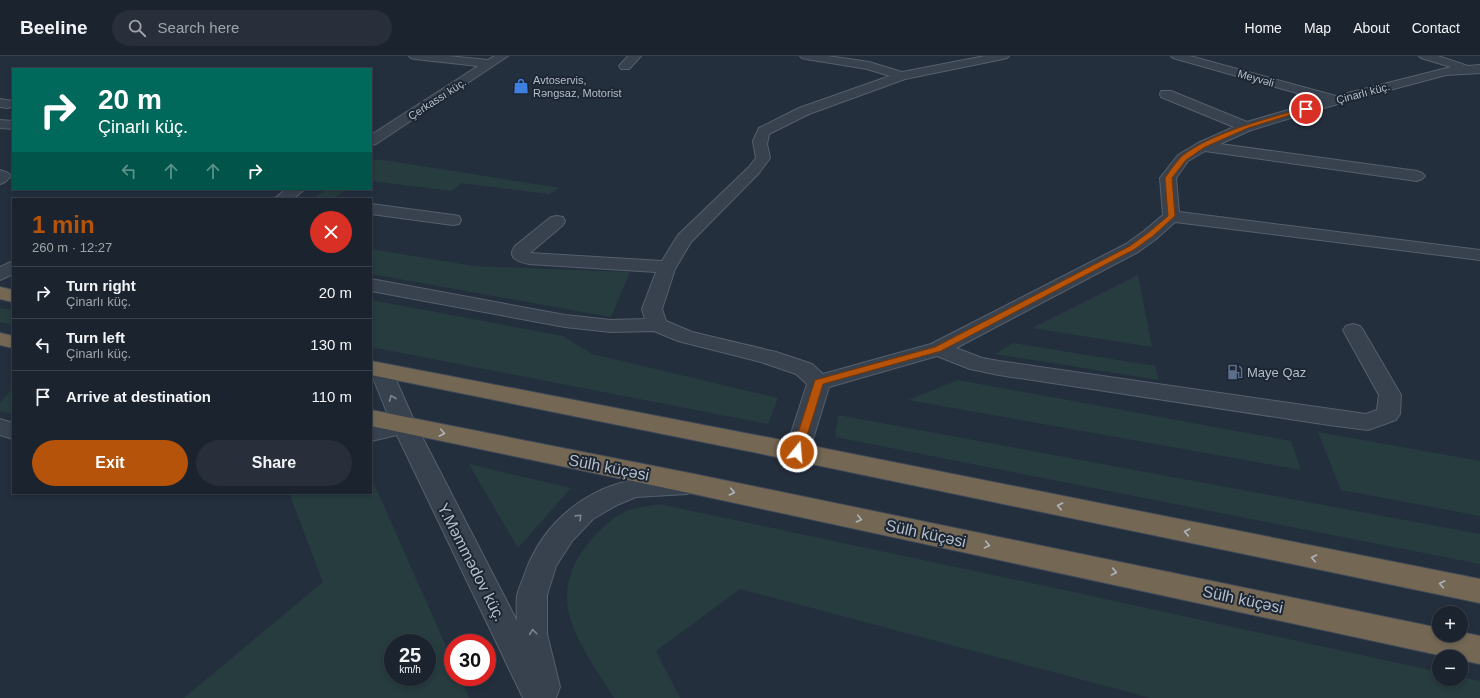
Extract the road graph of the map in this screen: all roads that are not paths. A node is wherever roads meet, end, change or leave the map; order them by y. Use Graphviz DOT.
graph roads {
  1 [pos="416,56"];
  2 [pos="502,56"];
  3 [pos="635,56"];
  4 [pos="806,56"];
  5 [pos="1004,56"];
  6 [pos="1177,56"];
  7 [pos="1425,56"];
  8 [pos="463,58"];
  9 [pos="490,64"];
  10 [pos="625,66"];
  11 [pos="1474,69"];
  12 [pos="902,76"];
  13 [pos="1166,94"];
  14 [pos="1336,100"];
  15 [pos="0,124"];
  16 [pos="12,125"];
  17 [pos="1246,127"];
  18 [pos="372,140"];
  19 [pos="1203,146"];
  20 [pos="0,175"];
  21 [pos="1417,176"];
  22 [pos="0,179"];
  23 [pos="296,190"];
  24 [pos="284,198"];
  25 [pos="372,209"];
  26 [pos="1171,216"];
  27 [pos="453,220"];
  28 [pos="557,221"];
  29 [pos="1480,255"];
  30 [pos="668,267"];
  31 [pos="12,268"];
  32 [pos="0,274"];
  33 [pos="372,285"];
  34 [pos="0,293"];
  35 [pos="12,296"];
  36 [pos="657,325"];
  37 [pos="1354,330"];
  38 [pos="0,339"];
  39 [pos="12,342"];
  40 [pos="938,349"];
  41 [pos="376,369"];
  42 [pos="819,382"];
  43 [pos="372,418"];
  44 [pos="404,425"];
  45 [pos="0,427"];
  46 [pos="12,431"];
  47 [pos="372,434"];
  48 [pos="797,452"];
  49 [pos="694,484"];
  50 [pos="1480,591"];
  51 [pos="1480,650"];
  52 [pos="540,698"];
  53 [pos="546,698"];
  1 -- 8 [label="street"];
  2 -- 9 [label="street, Çerkassı küç."];
  3 -- 10 [label="street"];
  4 -- 12 [label="street"];
  5 -- 12 [label="street"];
  6 -- 14 [label="street, Meyvəli"];
  7 -- 11 [label="street"];
  8 -- 9 [label="street"];
  9 -- 18 [label="street, Çerkassı küç."];
  11 -- 14 [label="street, Çinarlı küç."];
  12 -- 30 [label="street"];
  13 -- 17 [label="street"];
  14 -- 17 [label="street, Çinarlı küç."];
  15 -- 16 [label="street"];
  17 -- 19 [label="street, Çinarlı küç."];
  19 -- 21 [label="street"];
  19 -- 26 [label="street, Çinarlı küç."];
  20 -- 22 [label="street"];
  23 -- 24 [label="street"];
  25 -- 27 [label="street"];
  26 -- 29 [label="street"];
  26 -- 40 [label="street"];
  28 -- 30 [label="street"];
  30 -- 36 [label="street"];
  31 -- 32 [label="street"];
  33 -- 36 [label="street"];
  34 -- 35 [label="highway"];
  36 -- 42 [label="street"];
  37 -- 40 [label="street"];
  38 -- 39 [label="highway"];
  40 -- 42 [label="street"];
  44 -- 41 [label="street, Y.Məmmədov küç., one-way"];
  41 -- 48 [label="highway"];
  42 -- 48 [label="street"];
  43 -- 44 [label="highway, Sülh küçəsi"];
  44 -- 47 [label="street"];
  44 -- 49 [label="highway, Sülh küçəsi, one-way"];
  44 -- 52 [label="street, Y.Məmmədov küç."];
  45 -- 46 [label="street"];
  50 -- 48 [label="highway, one-way"];
  49 -- 51 [label="highway, Sülh küçəsi, one-way"];
  53 -- 49 [label="street, one-way"];
}
